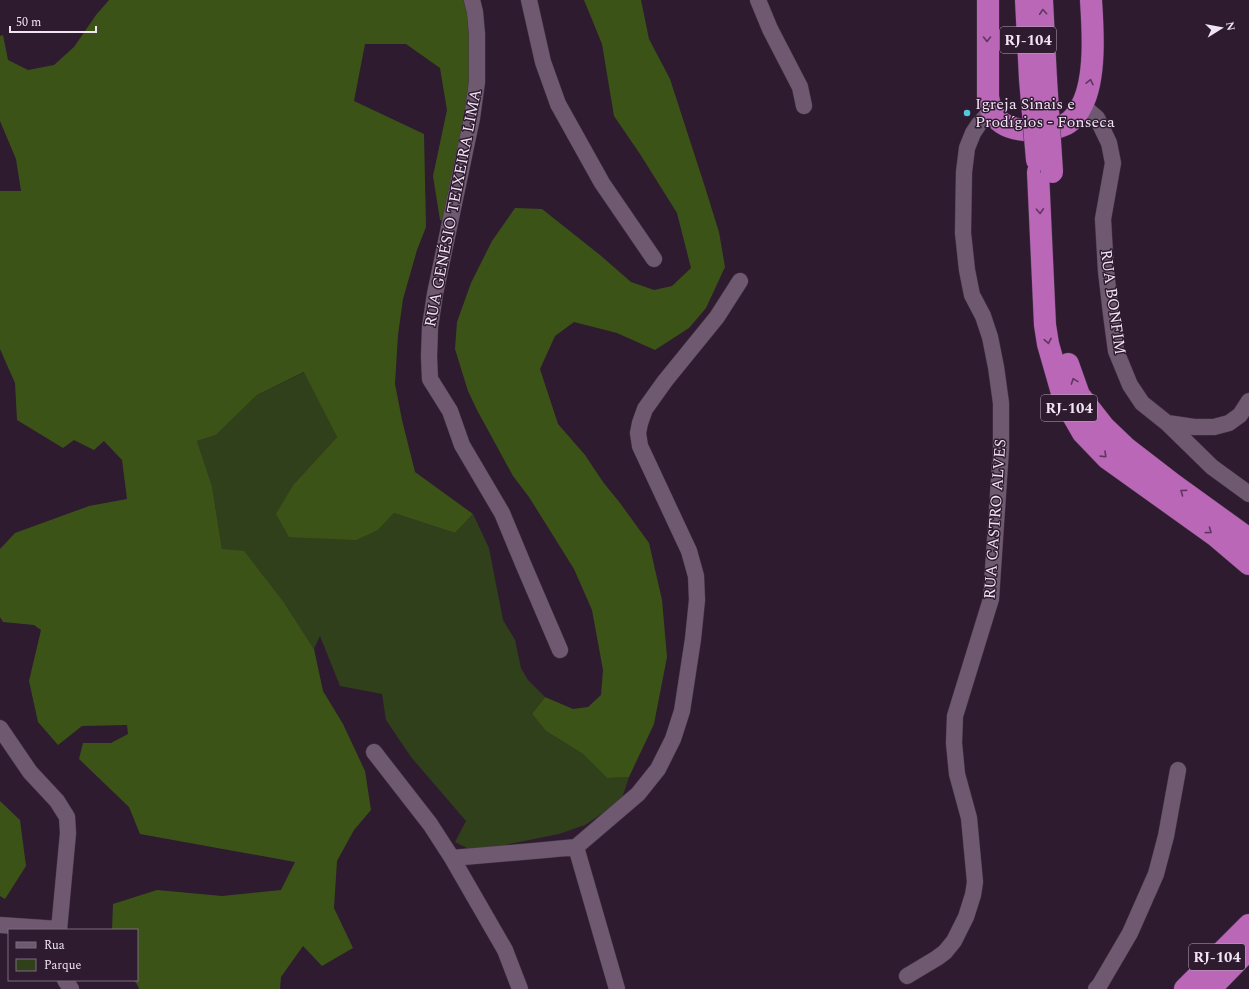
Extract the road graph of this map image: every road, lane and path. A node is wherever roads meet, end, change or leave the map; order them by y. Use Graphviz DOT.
graph roads {
  1 [pos="472,0"];
  2 [pos="529,0"];
  3 [pos="758,0"];
  4 [pos="988,0"];
  5 [pos="1026,0"];
  6 [pos="1042,0"];
  7 [pos="1091,0"];
  8 [pos="1038,79"];
  9 [pos="1082,105"];
  10 [pos="804,106"];
  11 [pos="991,111"];
  12 [pos="1045,172"];
  13 [pos="654,259"];
  14 [pos="740,281"];
  15 [pos="1249,401"];
  16 [pos="1168,423"];
  17 [pos="1249,494"];
  18 [pos="1249,539"];
  19 [pos="1249,564"];
  20 [pos="560,650"];
  21 [pos="0,728"];
  22 [pos="374,752"];
  23 [pos="1178,770"];
  24 [pos="576,847"];
  25 [pos="452,858"];
  26 [pos="0,925"];
  27 [pos="1249,925"];
  28 [pos="47,929"];
  29 [pos="59,929"];
  30 [pos="1249,949"];
  31 [pos="907,976"];
  32 [pos="65,981"];
  33 [pos="71,989"];
  34 [pos="520,989"];
  35 [pos="618,989"];
  36 [pos="1096,989"];
  37 [pos="1185,989"];
  38 [pos="1210,989"];
  1 -- 20 [label="street, RUA GENÉSIO TEIXEIRA LIMA"];
  2 -- 13 [label="street"];
  3 -- 10 [label="street"];
  4 -- 11 [label="highway, one-way"];
  5 -- 8 [label="highway, RJ-104"];
  8 -- 6 [label="highway, RJ-104, one-way"];
  9 -- 7 [label="highway, one-way"];
  8 -- 12 [label="highway, RJ-104, bridge"];
  9 -- 11 [label="highway"];
  9 -- 16 [label="street, RUA BONFIM"];
  11 -- 31 [label="street, RUA CASTRO ALVES"];
  18 -- 12 [label="highway, RJ-104, one-way"];
  12 -- 19 [label="highway, RJ-104, one-way"];
  14 -- 24 [label="street"];
  15 -- 16 [label="street, RUA BONFIM"];
  16 -- 17 [label="street"];
  21 -- 29 [label="street"];
  22 -- 25 [label="street"];
  23 -- 36 [label="street"];
  24 -- 25 [label="street"];
  24 -- 35 [label="street"];
  25 -- 34 [label="street"];
  26 -- 28 [label="street"];
  27 -- 37 [label="highway, RJ-104"];
  30 -- 38 [label="highway, RJ-104"];
  32 -- 33 [label="street"];
}
